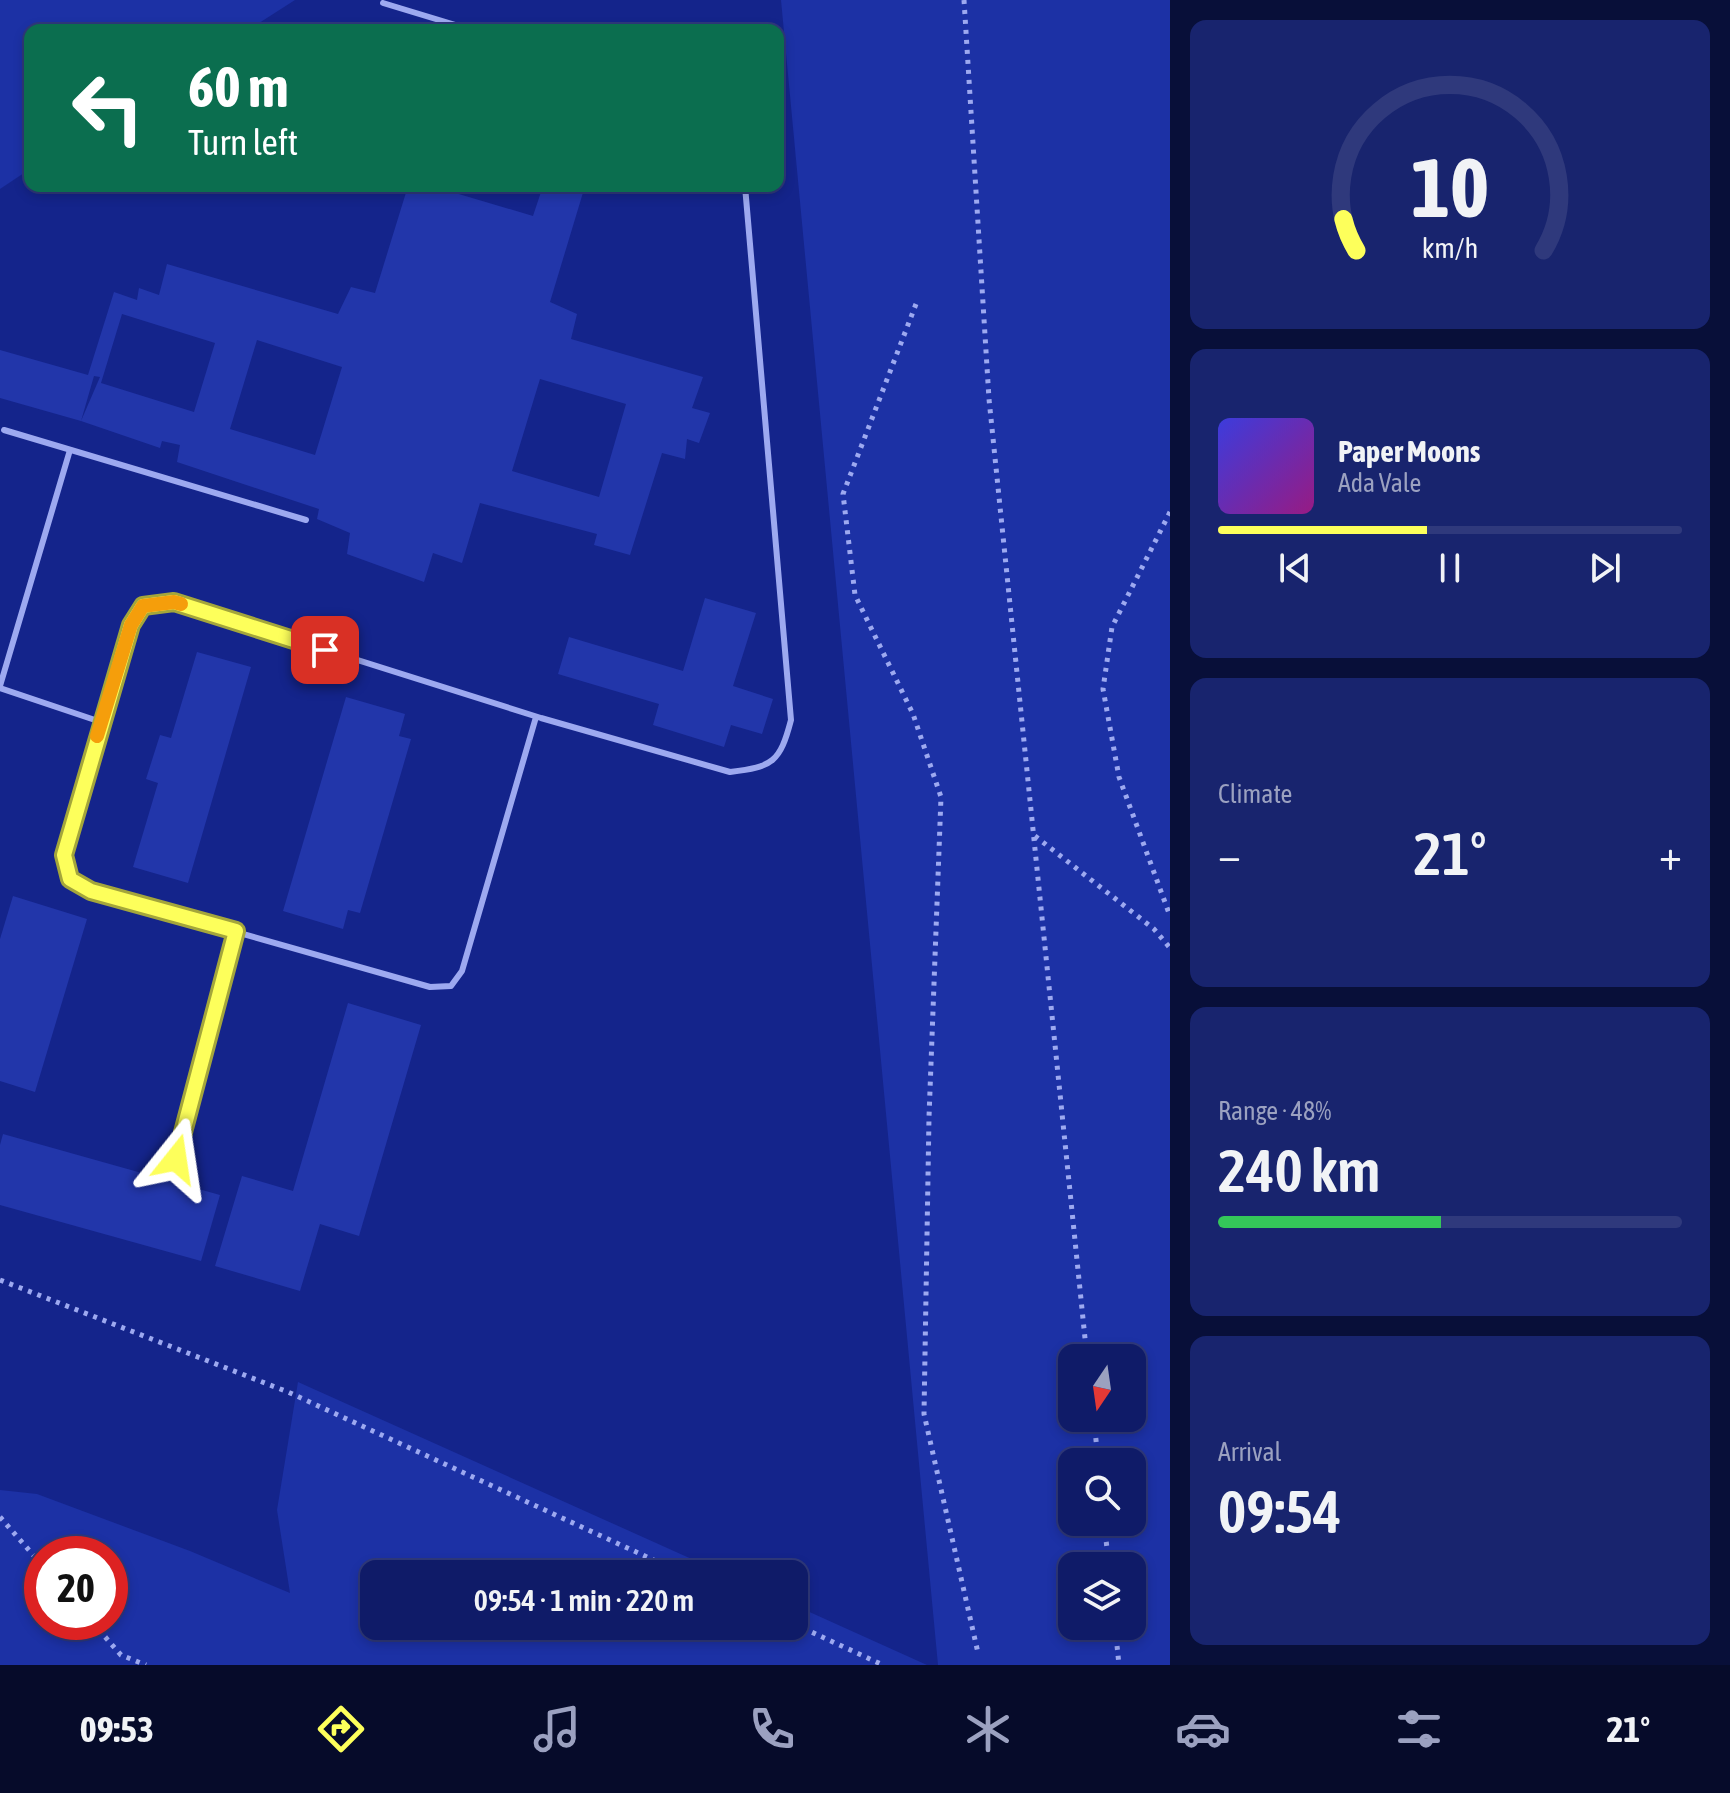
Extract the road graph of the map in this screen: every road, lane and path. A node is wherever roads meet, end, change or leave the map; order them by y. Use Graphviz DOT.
graph roads {
  1 [pos="964,0"];
  2 [pos="383,3"];
  3 [pos="452,24"];
  4 [pos="746,192"];
  5 [pos="916,304"];
  6 [pos="4,430"];
  7 [pos="70,450"];
  8 [pos="1170,512"];
  9 [pos="306,520"];
  10 [pos="0,687"];
  11 [pos="536,717"];
  12 [pos="101,722"];
  13 [pos="1034,835"];
  14 [pos="1170,916"];
  15 [pos="236,931"];
  16 [pos="1170,948"];
  17 [pos="176,1159"];
  18 [pos="0,1280"];
  19 [pos="1086,1344"];
  20 [pos="0,1517"];
  21 [pos="24,1544"];
  22 [pos="654,1560"];
  23 [pos="808,1630"];
  24 [pos="108,1640"];
  25 [pos="1116,1640"];
  26 [pos="978,1653"];
  27 [pos="146,1665"];
  28 [pos="883,1665"];
  29 [pos="1119,1665"];
  1 -- 13 [label="path"];
  2 -- 3 [label="lane"];
  4 -- 11 [label="lane"];
  5 -- 26 [label="path"];
  6 -- 7 [label="lane"];
  7 -- 9 [label="lane"];
  7 -- 10 [label="lane"];
  8 -- 14 [label="path"];
  10 -- 12 [label="lane"];
  11 -- 12 [label="lane"];
  11 -- 15 [label="lane"];
  12 -- 15 [label="lane"];
  13 -- 16 [label="path"];
  13 -- 19 [label="path"];
  15 -- 17 [label="lane"];
  18 -- 22 [label="path"];
  20 -- 21 [label="path"];
  23 -- 28 [label="path"];
  24 -- 27 [label="path"];
  25 -- 29 [label="path"];
}
